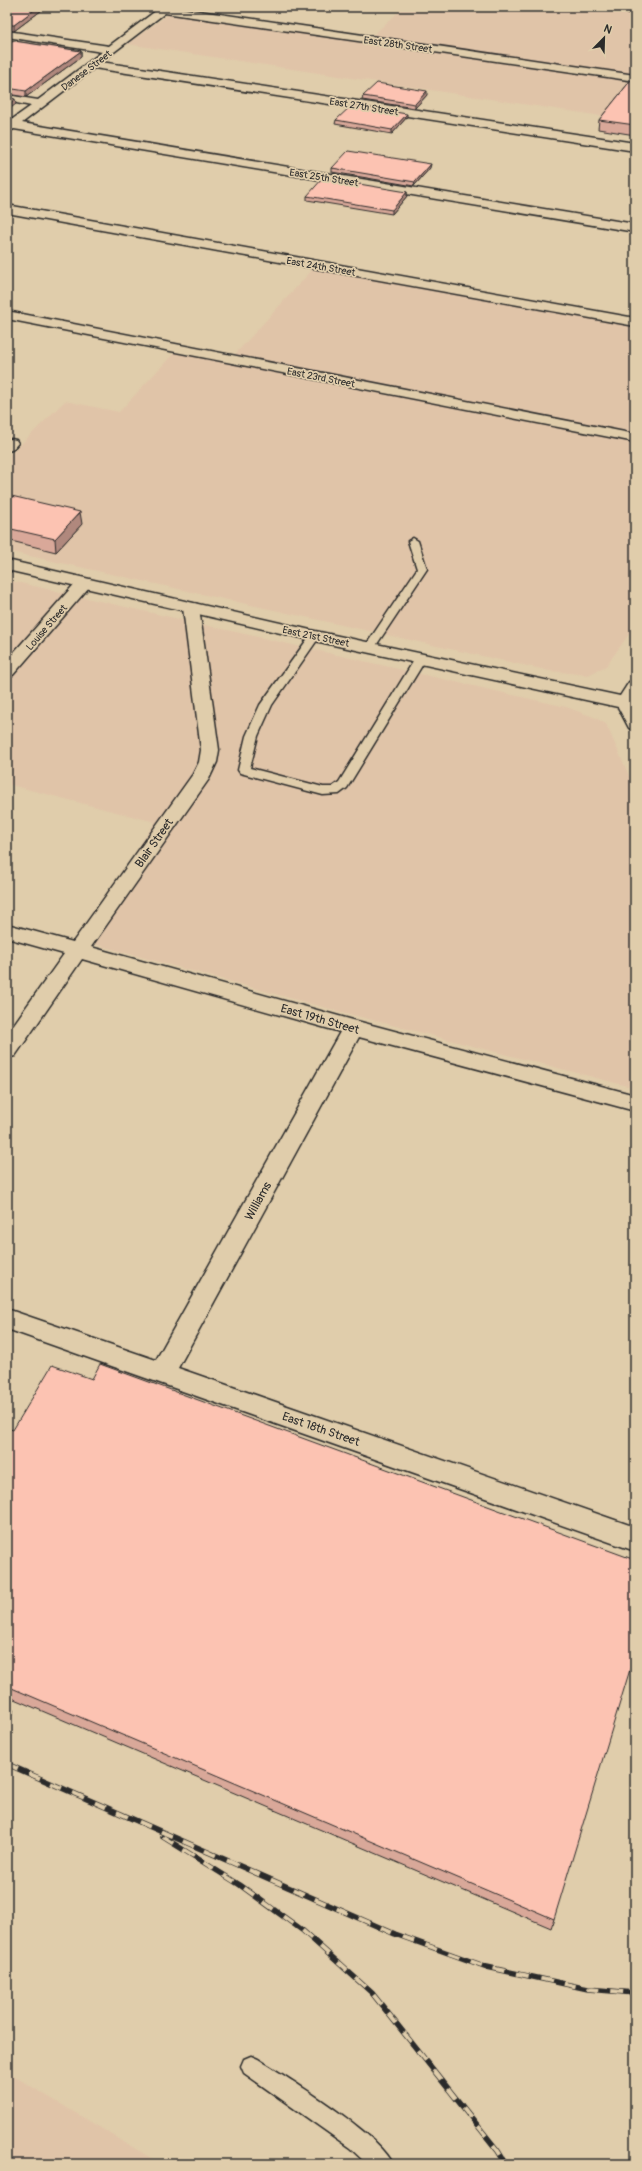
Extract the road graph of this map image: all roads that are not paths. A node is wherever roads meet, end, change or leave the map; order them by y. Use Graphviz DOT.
graph roads {
  1 [pos="611,7"];
  2 [pos="166,9"];
  3 [pos="635,10"];
  4 [pos="7,34"];
  5 [pos="112,50"];
  6 [pos="92,64"];
  7 [pos="635,78"];
  8 [pos="7,98"];
  9 [pos="41,104"];
  10 [pos="10,127"];
  11 [pos="635,148"];
  12 [pos="7,209"];
  13 [pos="635,228"];
  14 [pos="7,315"];
  15 [pos="635,322"];
  16 [pos="635,438"];
  17 [pos="413,541"];
  18 [pos="7,565"];
  19 [pos="84,583"];
  20 [pos="191,608"];
  21 [pos="316,636"];
  22 [pos="369,648"];
  23 [pos="420,659"];
  24 [pos="7,671"];
  25 [pos="635,686"];
  26 [pos="625,703"];
  27 [pos="635,724"];
  28 [pos="7,931"];
  29 [pos="79,951"];
  30 [pos="353,1028"];
  31 [pos="7,1050"];
  32 [pos="635,1103"];
  33 [pos="7,1319"];
  34 [pos="162,1373"];
  35 [pos="635,1539"];
  36 [pos="250,2066"];
  37 [pos="382,2164"];
  1 -- 3 [label="street"];
  2 -- 5 [label="street, Danese Street"];
  2 -- 7 [label="street, East 28th Street"];
  4 -- 5 [label="street"];
  5 -- 6 [label="street, Danese Street"];
  6 -- 9 [label="street, Danese Street"];
  6 -- 11 [label="street, East 27th Street"];
  8 -- 9 [label="street"];
  9 -- 10 [label="street, Danese Street"];
  10 -- 13 [label="street, East 25th Street"];
  12 -- 15 [label="street, East 24th Street"];
  14 -- 16 [label="street, East 23rd Street"];
  17 -- 22 [label="lane"];
  18 -- 19 [label="street, East 21st Street"];
  19 -- 20 [label="street, East 21st Street"];
  19 -- 24 [label="street, Louise Street"];
  20 -- 21 [label="street, East 21st Street"];
  20 -- 29 [label="street, Blair Street"];
  21 -- 22 [label="street, East 21st Street"];
  21 -- 23 [label="lane"];
  22 -- 23 [label="street, East 21st Street"];
  23 -- 26 [label="street, East 21st Street"];
  25 -- 26 [label="street"];
  26 -- 27 [label="street"];
  28 -- 29 [label="street, East 19th Street"];
  29 -- 30 [label="street, East 19th Street"];
  29 -- 31 [label="street, Blair Street"];
  30 -- 32 [label="street, East 19th Street"];
  30 -- 34 [label="street, Williams"];
  33 -- 34 [label="street, East 18th Street"];
  34 -- 35 [label="street, East 18th Street"];
  36 -- 37 [label="lane"];
}
